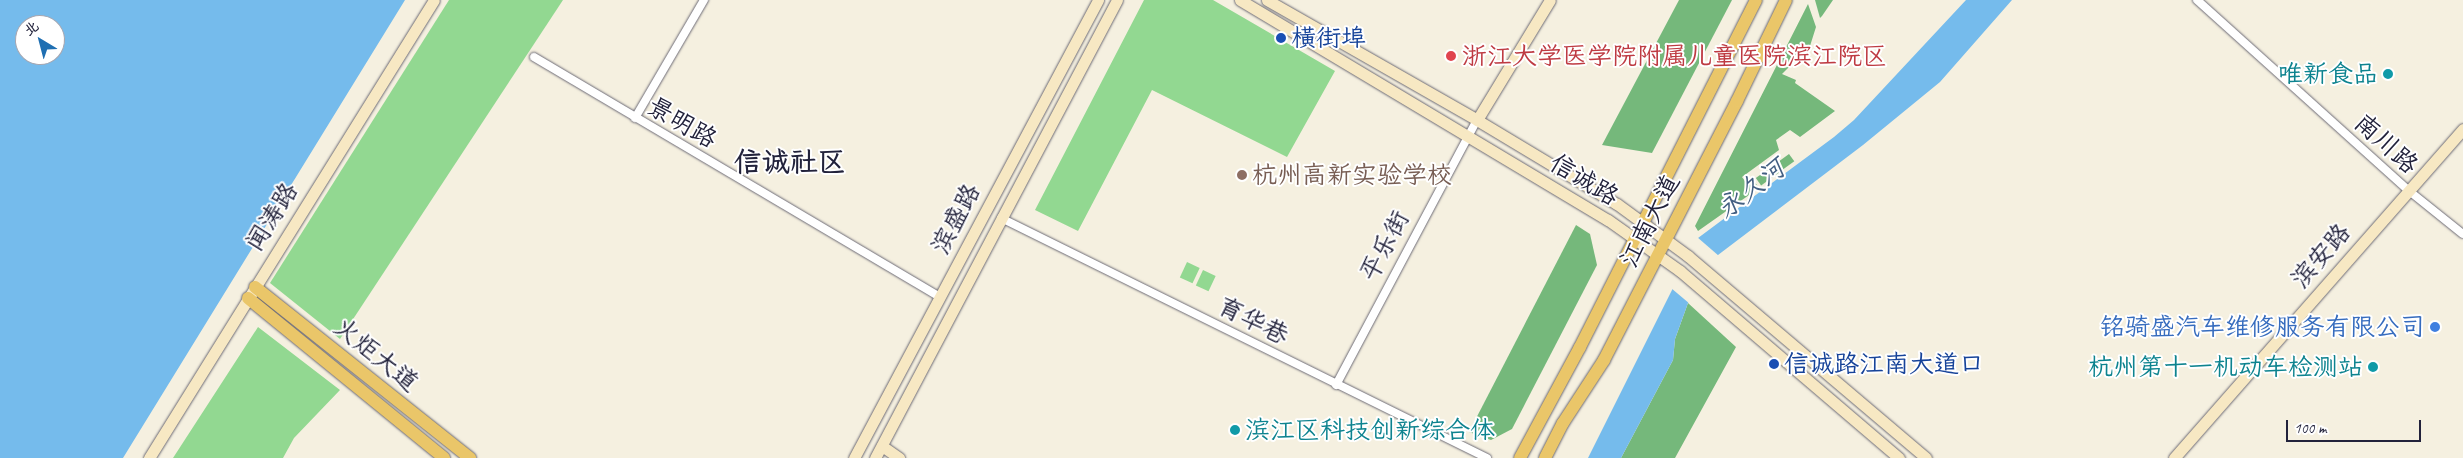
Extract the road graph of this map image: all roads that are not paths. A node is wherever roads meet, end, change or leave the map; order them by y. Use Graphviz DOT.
graph roads {
  1 [pos="434,0"];
  2 [pos="704,0"];
  3 [pos="1098,0"];
  4 [pos="1116,0"];
  5 [pos="1240,0"];
  6 [pos="1267,0"];
  7 [pos="1550,0"];
  8 [pos="1756,0"];
  9 [pos="1786,0"];
  10 [pos="2197,0"];
  11 [pos="534,58"];
  12 [pos="635,118"];
  13 [pos="1478,120"];
  14 [pos="2463,129"];
  15 [pos="1468,138"];
  16 [pos="2408,190"];
  17 [pos="1001,218"];
  18 [pos="1642,222"];
  19 [pos="2463,234"];
  20 [pos="1634,238"];
  21 [pos="1667,240"];
  22 [pos="1658,256"];
  23 [pos="251,292"];
  24 [pos="940,297"];
  25 [pos="1336,385"];
  26 [pos="882,446"];
  27 [pos="149,458"];
  28 [pos="444,458"];
  29 [pos="470,458"];
  30 [pos="854,458"];
  31 [pos="875,458"];
  32 [pos="899,458"];
  33 [pos="1487,458"];
  34 [pos="1520,458"];
  35 [pos="1545,458"];
  36 [pos="1899,458"];
  37 [pos="1926,458"];
  38 [pos="2174,458"];
  1 -- 23 [label="main road, 闻涛路"];
  2 -- 12 [label="street"];
  3 -- 24 [label="main road, 滨盛路"];
  4 -- 17 [label="main road, 滨盛路"];
  5 -- 15 [label="main road, 信诚路"];
  6 -- 13 [label="main road, 信诚路"];
  7 -- 13 [label="main road, 平乐街"];
  8 -- 18 [label="main road, 江南大道"];
  9 -- 21 [label="main road, 江南大道"];
  10 -- 16 [label="street, 南川路"];
  11 -- 12 [label="street, 景明路"];
  12 -- 24 [label="street, 景明路"];
  13 -- 15 [label="street, 平乐街"];
  13 -- 18 [label="main road, 信诚路"];
  14 -- 16 [label="main road, 滨安路"];
  15 -- 20 [label="main road, 信诚路"];
  15 -- 25 [label="street, 平乐街"];
  16 -- 19 [label="street, 南川路"];
  16 -- 38 [label="main road, 滨安路"];
  17 -- 25 [label="street, 育华巷"];
  17 -- 26 [label="main road, 滨盛路"];
  18 -- 20 [label="main road, 江南大道"];
  18 -- 21 [label="main road, 信诚路"];
  20 -- 22 [label="main road, 信诚路"];
  20 -- 34 [label="main road, 江南大道"];
  21 -- 22 [label="main road, 江南大道"];
  21 -- 37 [label="main road, 信诚路"];
  22 -- 35 [label="main road, 江南大道"];
  22 -- 36 [label="main road, 信诚路"];
  23 -- 27 [label="main road, 闻涛路"];
  23 -- 28 [label="main road, 火炬大道"];
  23 -- 29 [label="main road, 火炬大道"];
  24 -- 30 [label="main road, 滨盛路"];
  25 -- 33 [label="street, 育华巷"];
  26 -- 31 [label="main road, 滨盛路"];
  26 -- 32 [label="main road"];
}
